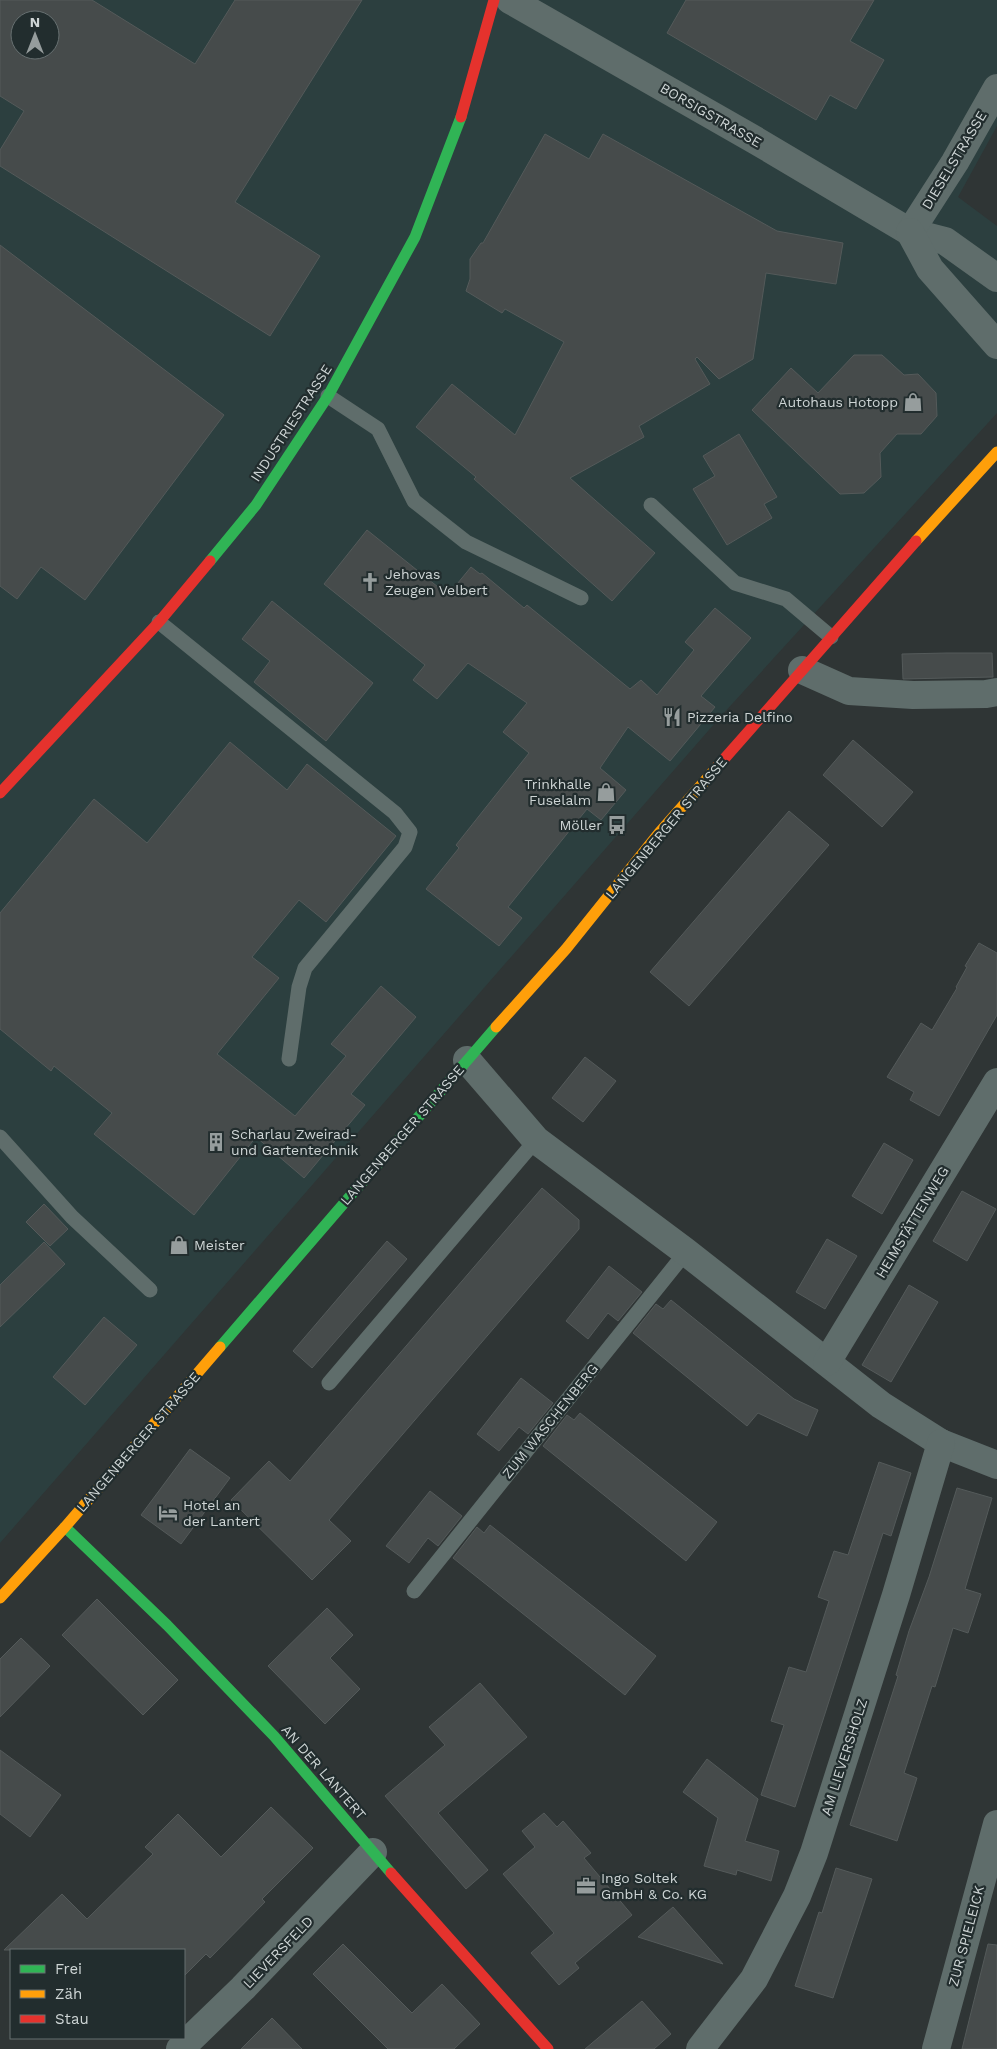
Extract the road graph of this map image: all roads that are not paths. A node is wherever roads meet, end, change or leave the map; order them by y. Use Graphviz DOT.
graph roads {
  1 [pos="494,0"];
  2 [pos="510,0"];
  3 [pos="997,88"];
  4 [pos="910,232"];
  5 [pos="997,278"];
  6 [pos="997,345"];
  7 [pos="328,396"];
  8 [pos="997,452"];
  9 [pos="651,505"];
  10 [pos="581,598"];
  11 [pos="159,622"];
  12 [pos="831,636"];
  13 [pos="802,670"];
  14 [pos="997,692"];
  15 [pos="0,793"];
  16 [pos="289,1059"];
  17 [pos="467,1060"];
  18 [pos="997,1082"];
  19 [pos="0,1137"];
  20 [pos="536,1140"];
  21 [pos="686,1252"];
  22 [pos="150,1290"];
  23 [pos="828,1362"];
  24 [pos="329,1383"];
  25 [pos="941,1443"];
  26 [pos="997,1465"];
  27 [pos="65,1527"];
  28 [pos="414,1591"];
  29 [pos="0,1598"];
  30 [pos="997,1824"];
  31 [pos="373,1852"];
  32 [pos="180,2049"];
  33 [pos="548,2049"];
  34 [pos="700,2049"];
  35 [pos="936,2049"];
  1 -- 7 [label="street, INDUSTRIESTRASSE"];
  2 -- 4 [label="street, BORSIGSTRASSE"];
  3 -- 4 [label="street, DIESELSTRASSE"];
  4 -- 5 [label="street, BORSIGSTRASSE"];
  4 -- 6 [label="street"];
  7 -- 10 [label="lane"];
  7 -- 11 [label="street, INDUSTRIESTRASSE"];
  8 -- 12 [label="street, LANGENBERGER STRASSE"];
  9 -- 12 [label="lane"];
  11 -- 15 [label="street, INDUSTRIESTRASSE"];
  11 -- 16 [label="lane"];
  12 -- 13 [label="street, LANGENBERGER STRASSE"];
  13 -- 14 [label="street"];
  13 -- 17 [label="street, LANGENBERGER STRASSE"];
  17 -- 20 [label="street"];
  17 -- 27 [label="street, LANGENBERGER STRASSE"];
  18 -- 23 [label="street, HEIMSTÄTTENWEG"];
  19 -- 22 [label="lane"];
  20 -- 21 [label="street"];
  20 -- 24 [label="lane"];
  21 -- 23 [label="street"];
  21 -- 28 [label="lane, ZUM WASCHENBERG"];
  23 -- 25 [label="street"];
  25 -- 26 [label="street"];
  25 -- 34 [label="street, AM LIEVERSHOLZ"];
  27 -- 29 [label="street, LANGENBERGER STRASSE"];
  27 -- 31 [label="street, AN DER LANTERT"];
  30 -- 35 [label="street, ZUR SPIELEICK"];
  31 -- 32 [label="street, LIEVERSFELD"];
  31 -- 33 [label="street, AN DER LANTERT"];
}
